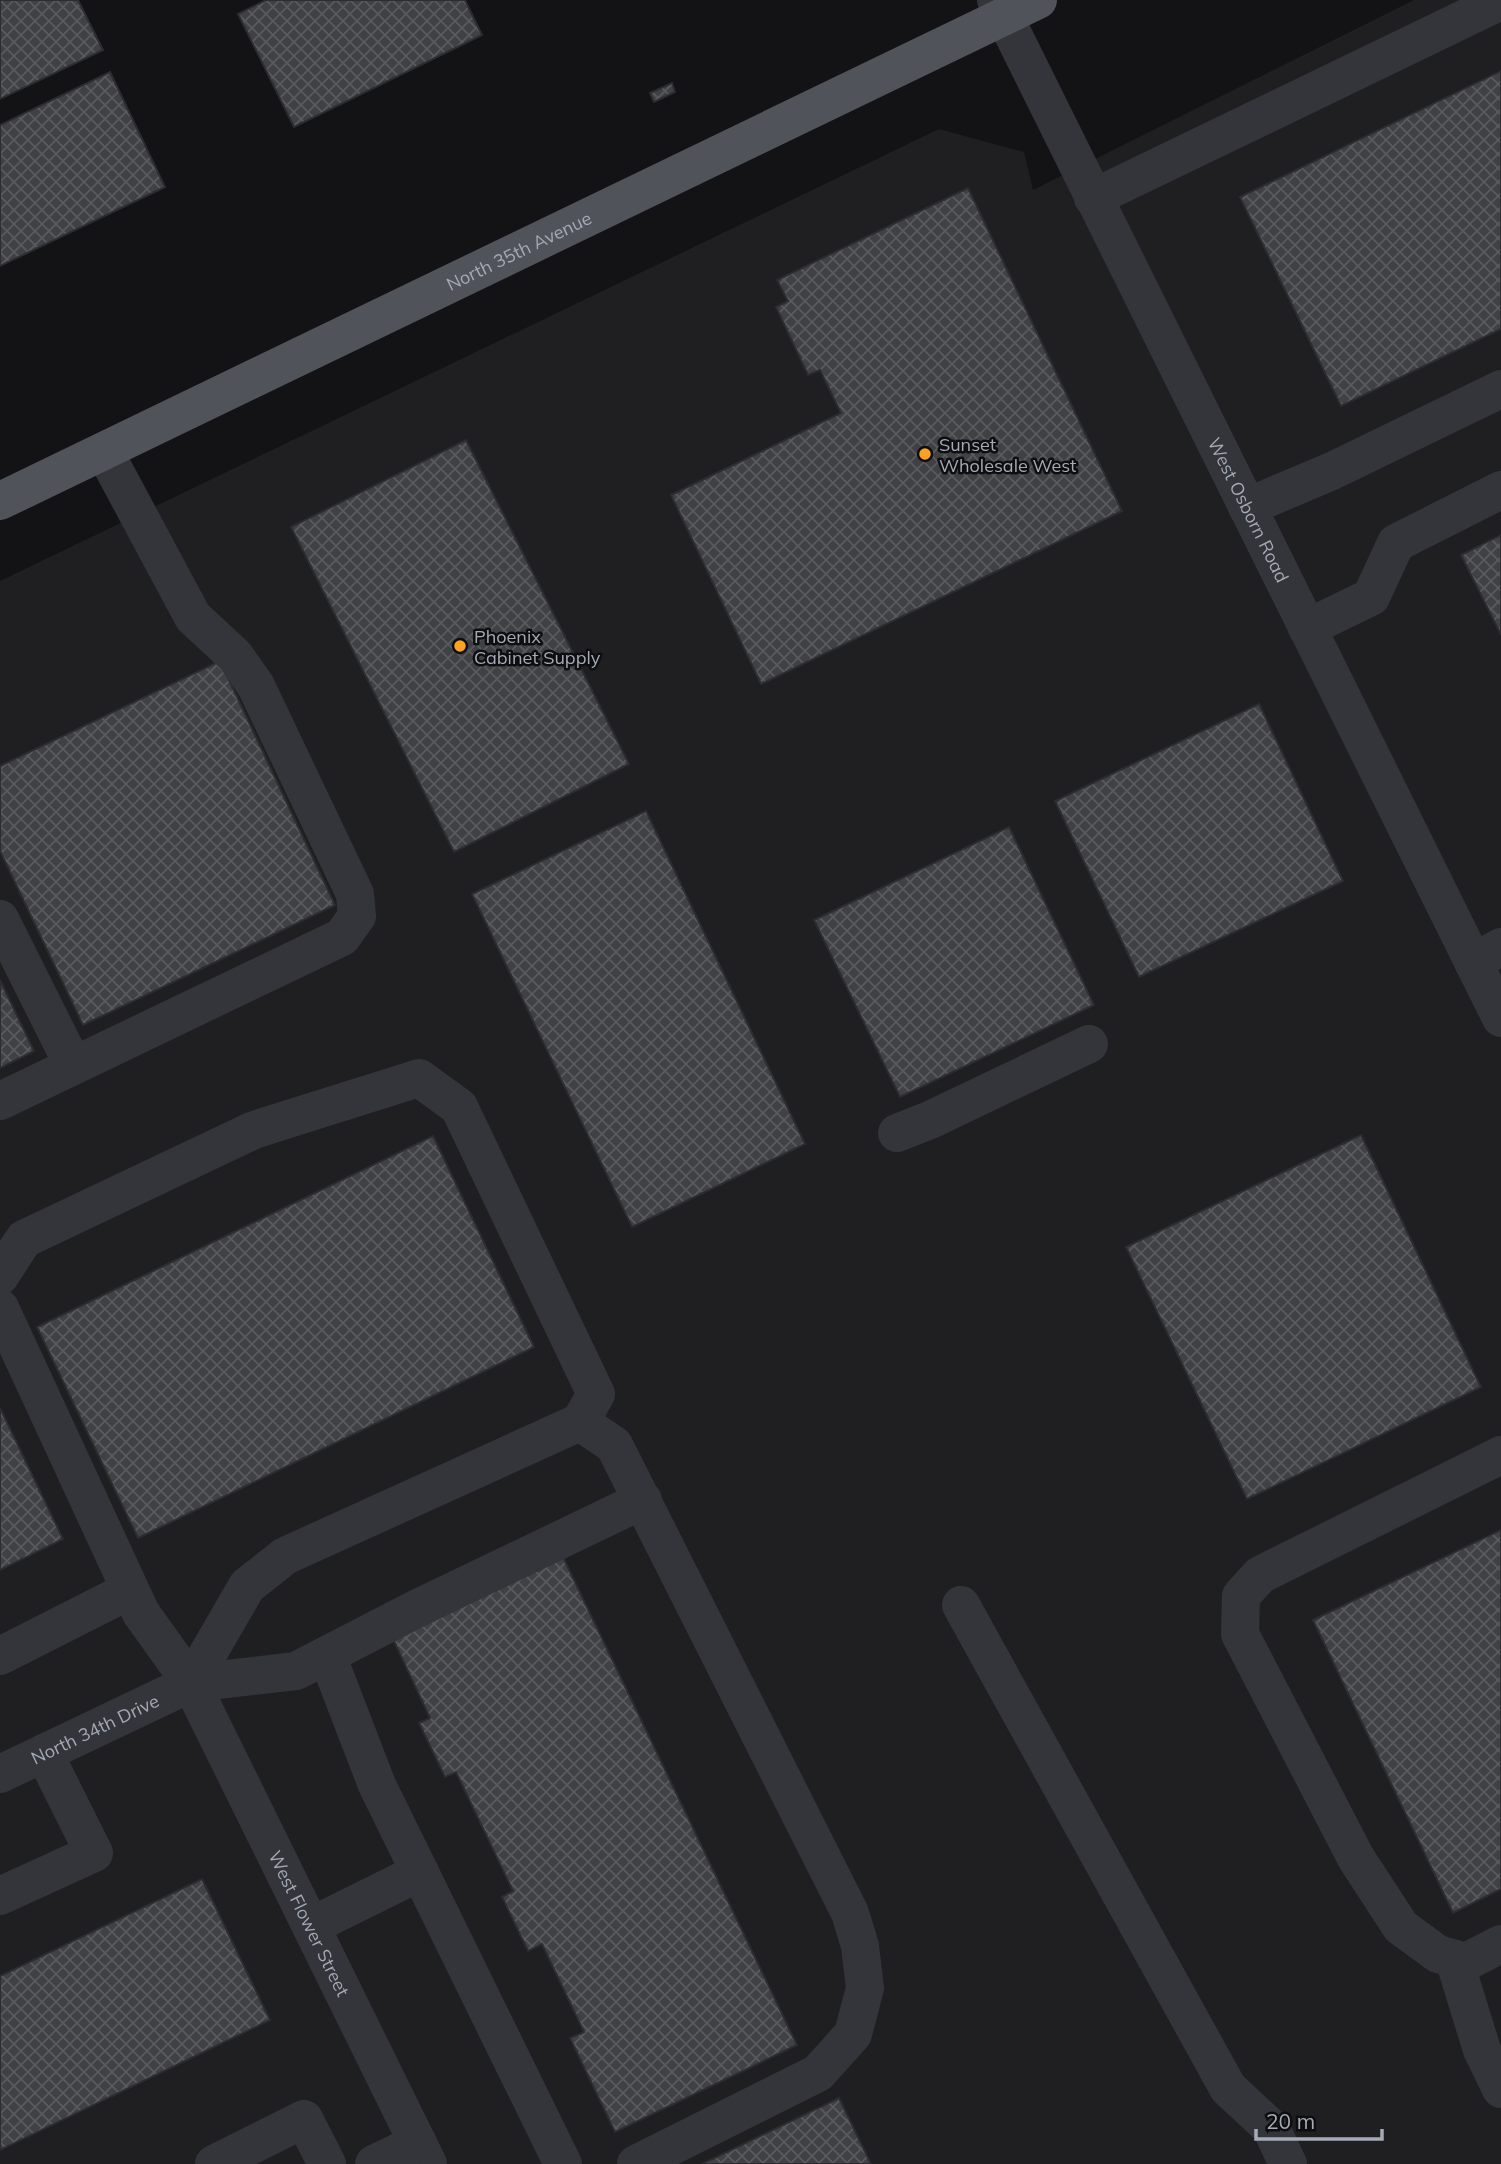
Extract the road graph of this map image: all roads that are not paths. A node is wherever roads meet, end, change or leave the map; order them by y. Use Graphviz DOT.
graph roads {
  1 [pos="1038,0"];
  2 [pos="1501,1"];
  3 [pos="1000,8"];
  4 [pos="1093,198"];
  5 [pos="1501,389"];
  6 [pos="104,450"];
  7 [pos="1501,490"];
  8 [pos="0,501"];
  9 [pos="1247,507"];
  10 [pos="1307,628"];
  11 [pos="0,919"];
  12 [pos="1487,955"];
  13 [pos="1501,1018"];
  14 [pos="1089,1044"];
  15 [pos="73,1065"];
  16 [pos="0,1101"];
  17 [pos="897,1133"];
  18 [pos="0,1276"];
  19 [pos="0,1308"];
  20 [pos="580,1422"];
  21 [pos="1501,1455"];
  22 [pos="643,1500"];
  23 [pos="130,1590"];
  24 [pos="961,1605"];
  25 [pos="0,1656"];
  26 [pos="327,1656"];
  27 [pos="191,1683"];
  28 [pos="44,1753"];
  29 [pos="0,1774"];
  30 [pos="420,1872"];
  31 [pos="0,1896"];
  32 [pos="311,1926"];
  33 [pos="1501,1944"];
  34 [pos="1454,1959"];
  35 [pos="1501,2089"];
  36 [pos="423,2154"];
  37 [pos="214,2164"];
  38 [pos="327,2164"];
  39 [pos="374,2164"];
  40 [pos="563,2164"];
  41 [pos="635,2164"];
  42 [pos="1289,2164"];
  1 -- 3 [label="main road, North 35th Avenue"];
  2 -- 4 [label="street"];
  3 -- 4 [label="street, West Osborn Road"];
  3 -- 6 [label="main road, North 35th Avenue"];
  4 -- 9 [label="street, West Osborn Road"];
  5 -- 9 [label="street"];
  6 -- 8 [label="main road, North 35th Avenue"];
  6 -- 15 [label="street"];
  7 -- 10 [label="street"];
  9 -- 10 [label="street, West Osborn Road"];
  10 -- 12 [label="street, West Osborn Road"];
  11 -- 15 [label="street"];
  12 -- 13 [label="street, West Osborn Road"];
  14 -- 17 [label="street"];
  15 -- 16 [label="street"];
  18 -- 20 [label="street"];
  19 -- 23 [label="street, West Flower Street"];
  20 -- 22 [label="street"];
  20 -- 27 [label="street"];
  21 -- 34 [label="street"];
  22 -- 26 [label="street, North 34th Drive"];
  22 -- 41 [label="street"];
  23 -- 25 [label="street"];
  23 -- 27 [label="street, West Flower Street"];
  24 -- 42 [label="street"];
  26 -- 27 [label="street, North 34th Drive"];
  26 -- 30 [label="street"];
  27 -- 28 [label="street, North 34th Drive"];
  27 -- 32 [label="street, West Flower Street"];
  28 -- 29 [label="street, North 34th Drive"];
  28 -- 31 [label="street"];
  30 -- 32 [label="street"];
  30 -- 40 [label="street"];
  32 -- 36 [label="street, West Flower Street"];
  33 -- 34 [label="street"];
  34 -- 35 [label="street"];
  36 -- 39 [label="street"];
  37 -- 38 [label="street"];
}
